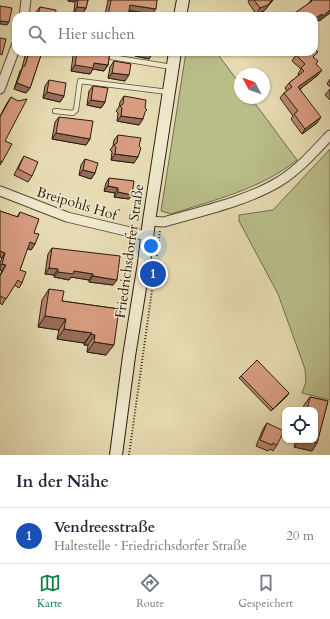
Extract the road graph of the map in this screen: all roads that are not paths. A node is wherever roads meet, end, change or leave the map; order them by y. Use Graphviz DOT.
graph roads {
  1 [pos="26,0"];
  2 [pos="183,0"];
  3 [pos="24,12"];
  4 [pos="181,12"];
  5 [pos="12,54"];
  6 [pos="174,56"];
  7 [pos="111,57"];
  8 [pos="172,67"];
  9 [pos="4,71"];
  10 [pos="0,89"];
  11 [pos="168,92"];
  12 [pos="55,111"];
  13 [pos="330,135"];
  14 [pos="0,191"];
  15 [pos="154,222"];
  16 [pos="147,236"];
  17 [pos="116,455"];
  1 -- 3 [label="street"];
  2 -- 4 [label="main road"];
  5 -- 9 [label="street"];
  6 -- 8 [label="main road, Friedrichsdorfer Straße"];
  7 -- 8 [label="lane"];
  8 -- 11 [label="main road, Friedrichsdorfer Straße"];
  9 -- 10 [label="street"];
  11 -- 12 [label="lane"];
  11 -- 15 [label="main road, Friedrichsdorfer Straße"];
  13 -- 15 [label="street"];
  14 -- 16 [label="street, Breipohls Hof"];
  15 -- 16 [label="main road, Friedrichsdorfer Straße"];
  16 -- 17 [label="main road, Friedrichsdorfer Straße"];
}
